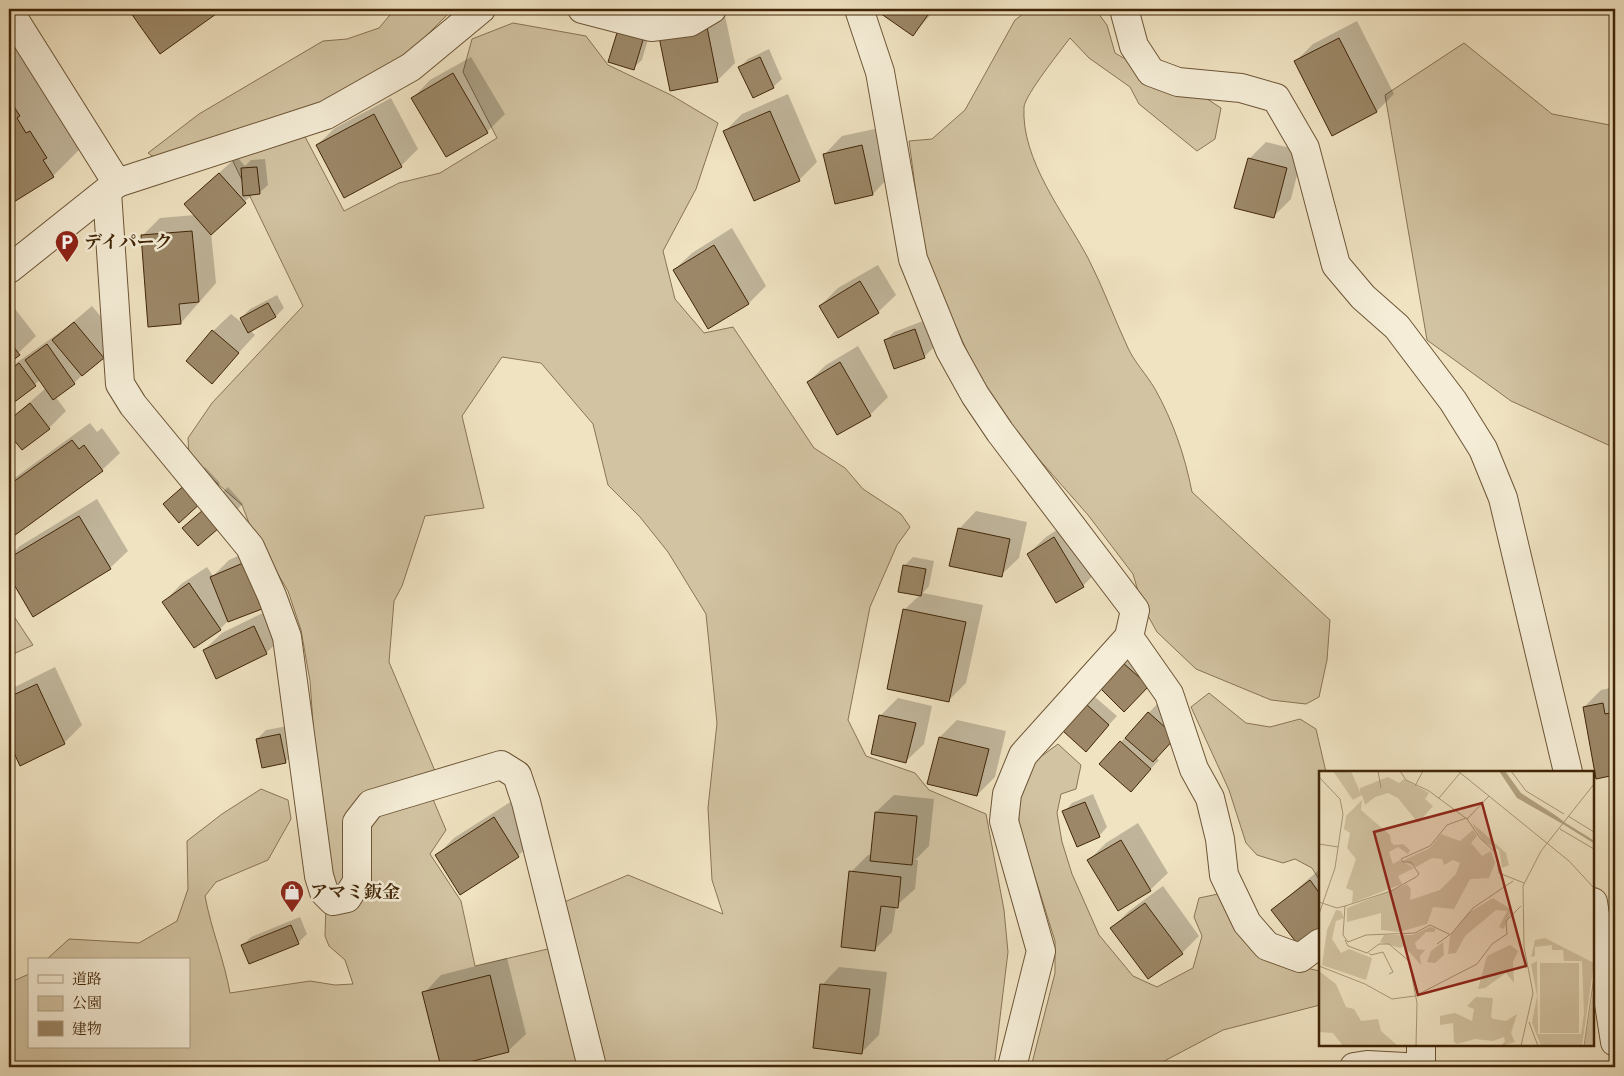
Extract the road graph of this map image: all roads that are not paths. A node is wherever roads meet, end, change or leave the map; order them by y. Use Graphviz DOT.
graph roads {
  1 [pos="482,9"];
  2 [pos="582,9"];
  3 [pos="712,9"];
  4 [pos="859,9"];
  5 [pos="1124,9"];
  6 [pos="9,11"];
  7 [pos="112,187"];
  8 [pos="9,269"];
  9 [pos="1129,637"];
  10 [pos="1568,771"];
  11 [pos="1594,908"];
  12 [pos="1319,944"];
  13 [pos="1615,1042"];
  14 [pos="1421,1046"];
  15 [pos="592,1067"];
  16 [pos="1012,1067"];
  17 [pos="1354,1067"];
  18 [pos="1405,1067"];
  19 [pos="1421,1067"];
  1 -- 7 [label="street"];
  2 -- 3 [label="street"];
  4 -- 9 [label="street"];
  5 -- 10 [label="street"];
  6 -- 7 [label="street"];
  7 -- 8 [label="street"];
  7 -- 15 [label="street"];
  9 -- 12 [label="street"];
  9 -- 16 [label="street"];
  11 -- 13 [label="street"];
  14 -- 19 [label="street"];
  17 -- 18 [label="street"];
}
